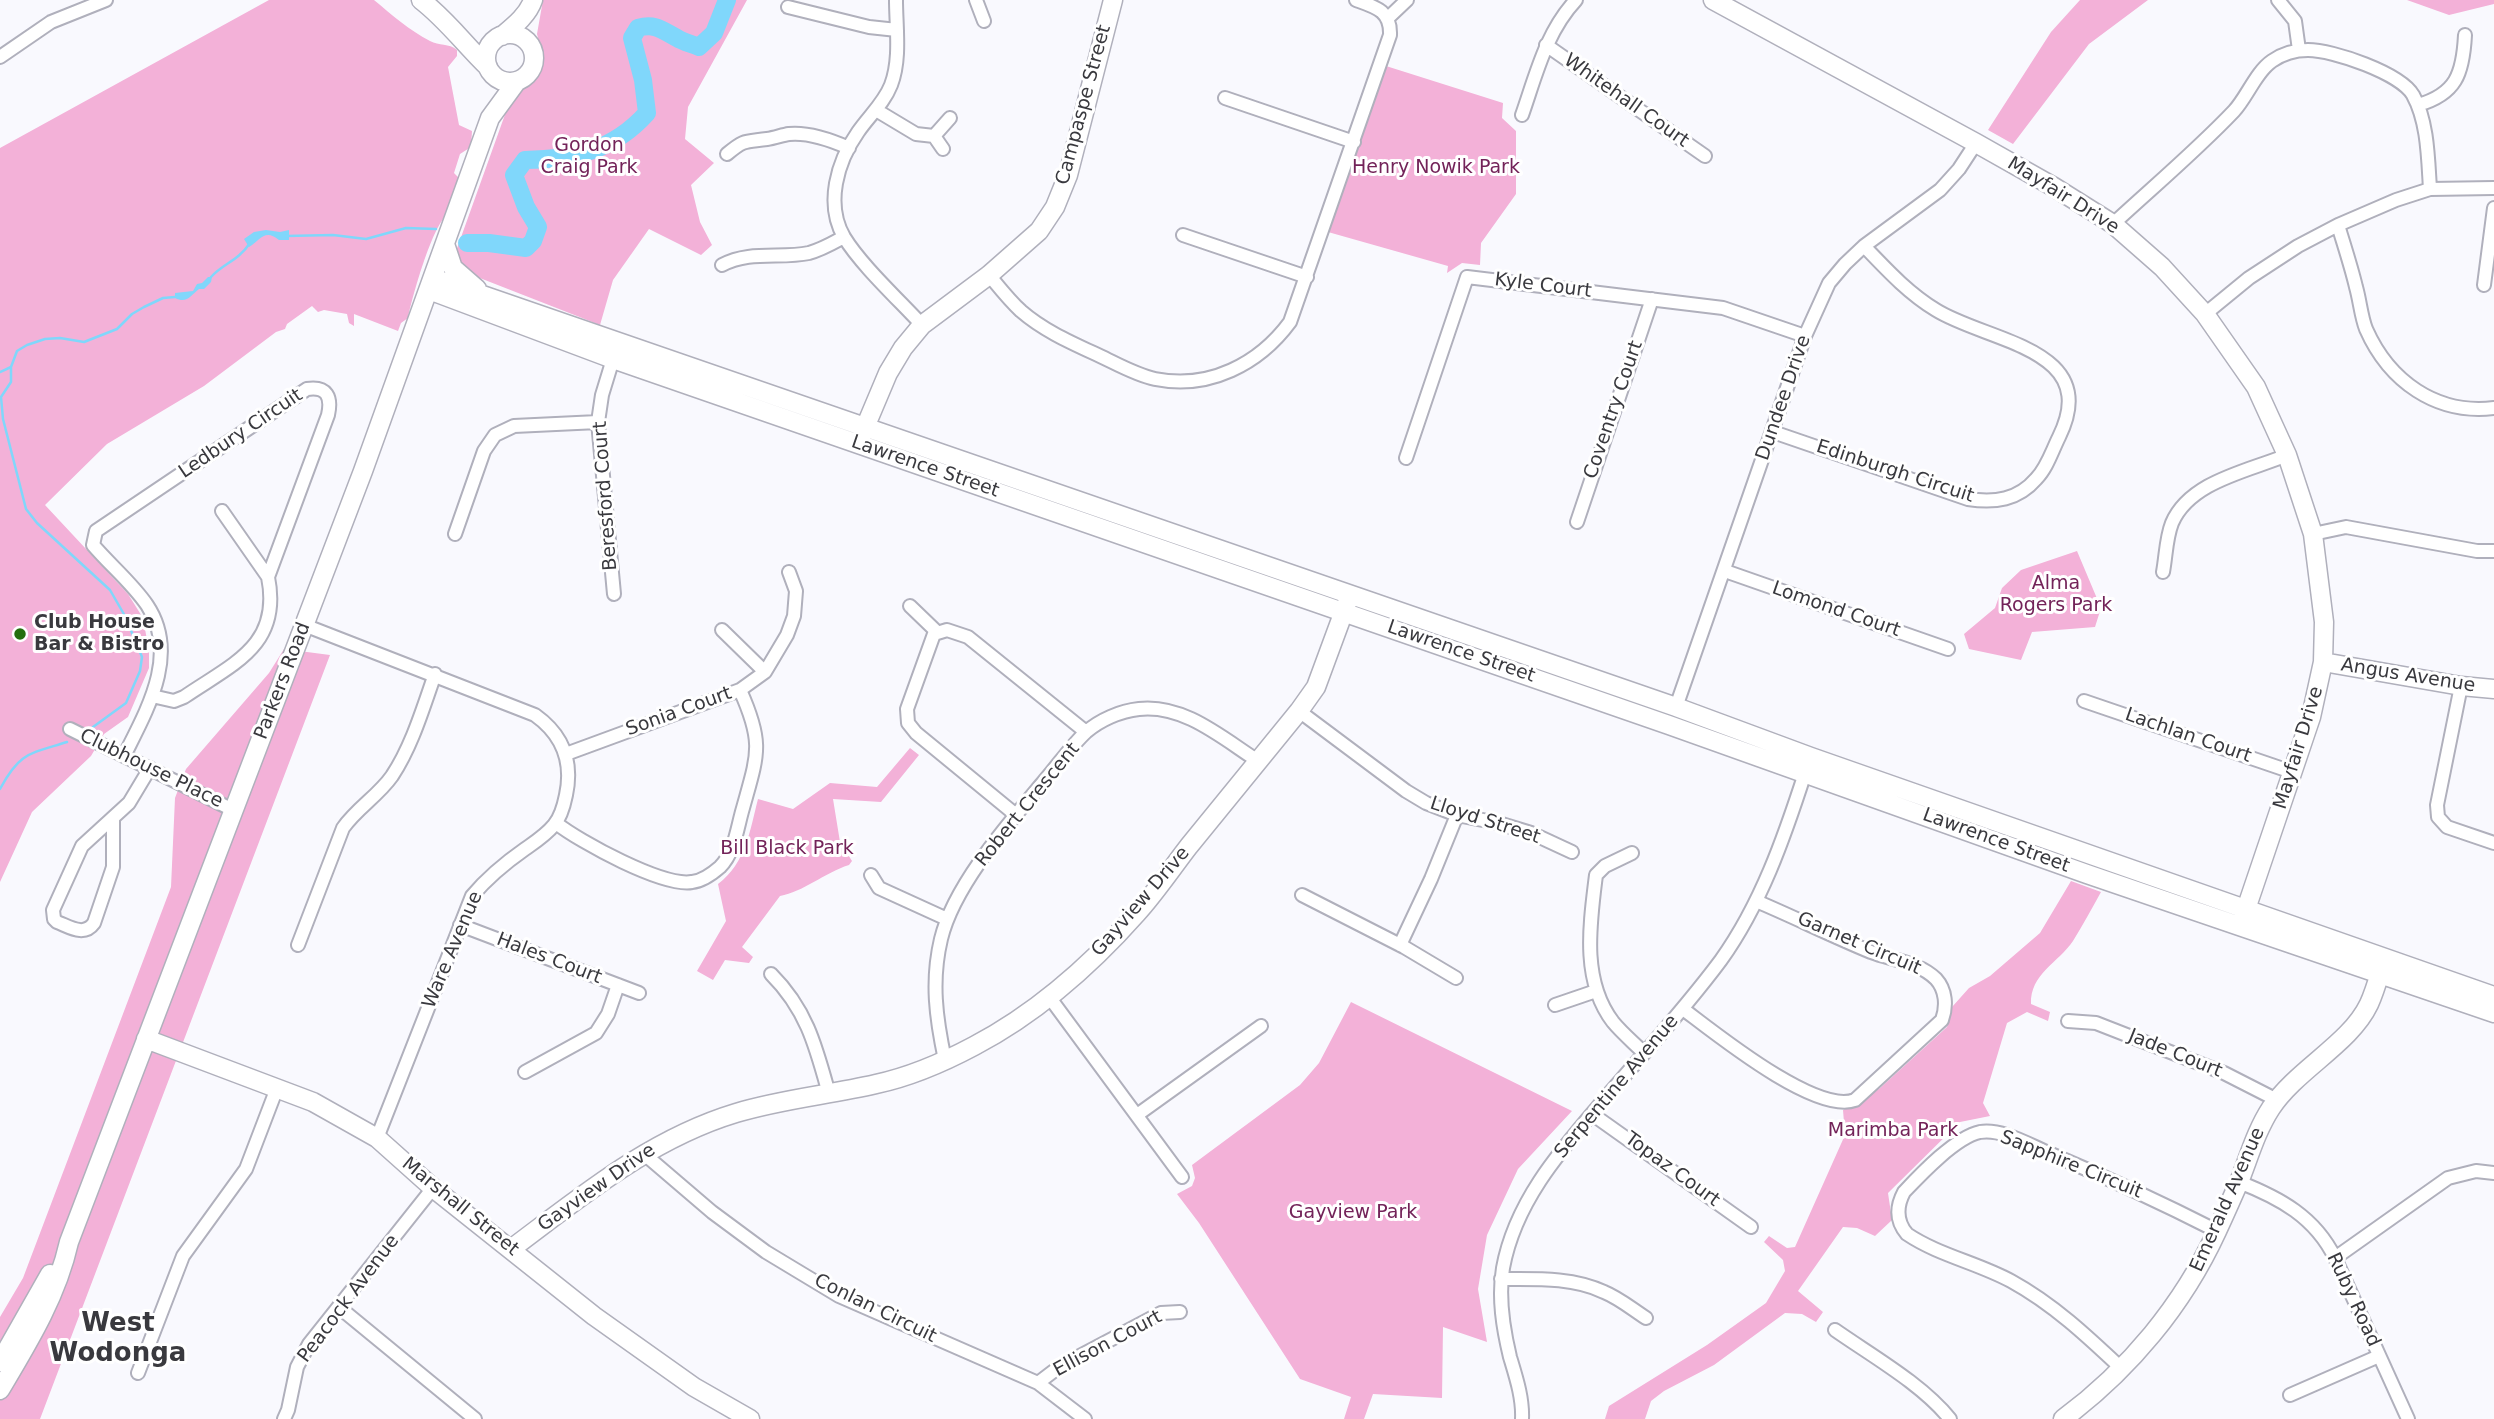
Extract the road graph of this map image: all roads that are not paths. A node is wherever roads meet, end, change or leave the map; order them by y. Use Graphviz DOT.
graph roads {
  1 [pos="421,0"];
  2 [pos="895,0"];
  3 [pos="976,0"];
  4 [pos="1113,0"];
  5 [pos="1356,0"];
  6 [pos="1406,0"];
  7 [pos="1576,0"];
  8 [pos="1713,0"];
  9 [pos="2278,0"];
  10 [pos="101,1"];
  11 [pos="532,3"];
  12 [pos="788,7"];
  13 [pos="1388,18"];
  14 [pos="984,21"];
  15 [pos="454,29"];
  16 [pos="897,30"];
  17 [pos="2465,35"];
  18 [pos="498,38"];
  19 [pos="1546,45"];
  20 [pos="531,47"];
  21 [pos="2299,50"];
  22 [pos="0,57"];
  23 [pos="489,70"];
  24 [pos="517,80"];
  25 [pos="1225,98"];
  26 [pos="2418,105"];
  27 [pos="876,110"];
  28 [pos="1522,115"];
  29 [pos="490,117"];
  30 [pos="950,118"];
  31 [pos="934,136"];
  32 [pos="1354,142"];
  33 [pos="1976,143"];
  34 [pos="849,148"];
  35 [pos="943,149"];
  36 [pos="727,154"];
  37 [pos="1705,156"];
  38 [pos="2494,188"];
  39 [pos="2430,189"];
  40 [pos="2494,208"];
  41 [pos="2113,224"];
  42 [pos="2338,225"];
  43 [pos="1183,235"];
  44 [pos="844,237"];
  45 [pos="444,244"];
  46 [pos="1864,246"];
  47 [pos="722,265"];
  48 [pos="989,275"];
  49 [pos="1307,277"];
  50 [pos="431,284"];
  51 [pos="2484,285"];
  52 [pos="1652,299"];
  53 [pos="483,303"];
  54 [pos="2205,314"];
  55 [pos="417,324"];
  56 [pos="922,325"];
  57 [pos="1805,336"];
  58 [pos="616,340"];
  59 [pos="613,359"];
  60 [pos="2494,408"];
  61 [pos="598,422"];
  62 [pos="1773,432"];
  63 [pos="861,436"];
  64 [pos="2287,455"];
  65 [pos="1406,458"];
  66 [pos="222,511"];
  67 [pos="1577,522"];
  68 [pos="455,534"];
  69 [pos="2314,534"];
  70 [pos="2494,551"];
  71 [pos="1725,571"];
  72 [pos="789,572"];
  73 [pos="2163,572"];
  74 [pos="268,577"];
  75 [pos="614,594"];
  76 [pos="1346,604"];
  77 [pos="910,607"];
  78 [pos="304,625"];
  79 [pos="722,630"];
  80 [pos="937,632"];
  81 [pos="1948,649"];
  82 [pos="2323,662"];
  83 [pos="765,672"];
  84 [pos="435,674"];
  85 [pos="2461,686"];
  86 [pos="2494,689"];
  87 [pos="740,690"];
  88 [pos="152,696"];
  89 [pos="2084,701"];
  90 [pos="1676,707"];
  91 [pos="1299,711"];
  92 [pos="1669,724"];
  93 [pos="70,729"];
  94 [pos="1086,732"];
  95 [pos="566,754"];
  96 [pos="124,756"];
  97 [pos="1258,761"];
  98 [pos="1808,765"];
  99 [pos="150,768"];
  100 [pos="2292,772"];
  101 [pos="233,810"];
  102 [pos="1016,815"];
  103 [pos="1457,815"];
  104 [pos="113,818"];
  105 [pos="556,823"];
  106 [pos="2494,844"];
  107 [pos="1572,852"];
  108 [pos="1632,853"];
  109 [pos="870,875"];
  110 [pos="1302,895"];
  111 [pos="1756,901"];
  112 [pos="2243,917"];
  113 [pos="947,919"];
  114 [pos="460,925"];
  115 [pos="298,945"];
  116 [pos="1400,945"];
  117 [pos="2382,965"];
  118 [pos="771,974"];
  119 [pos="1456,978"];
  120 [pos="618,985"];
  121 [pos="1595,991"];
  122 [pos="639,993"];
  123 [pos="2494,996"];
  124 [pos="1051,998"];
  125 [pos="1555,1005"];
  126 [pos="1683,1009"];
  127 [pos="2494,1013"];
  128 [pos="2068,1021"];
  129 [pos="1261,1026"];
  130 [pos="146,1039"];
  131 [pos="1644,1053"];
  132 [pos="945,1060"];
  133 [pos="525,1072"];
  134 [pos="277,1088"];
  135 [pos="829,1094"];
  136 [pos="2277,1100"];
  137 [pos="1592,1114"];
  138 [pos="1137,1115"];
  139 [pos="377,1138"];
  140 [pos="643,1153"];
  141 [pos="2494,1173"];
  142 [pos="1182,1177"];
  143 [pos="2239,1182"];
  144 [pos="433,1188"];
  145 [pos="1751,1227"];
  146 [pos="2217,1231"];
  147 [pos="69,1242"];
  148 [pos="511,1249"];
  149 [pos="2336,1258"];
  150 [pos="1502,1279"];
  151 [pos="340,1308"];
  152 [pos="1181,1312"];
  153 [pos="1646,1318"];
  154 [pos="1835,1330"];
  155 [pos="2379,1356"];
  156 [pos="0,1362"];
  157 [pos="2121,1368"];
  158 [pos="138,1373"];
  159 [pos="1038,1383"];
  160 [pos="0,1390"];
  161 [pos="2290,1395"];
  162 [pos="2069,1417"];
  163 [pos="284,1419"];
  164 [pos="475,1419"];
  165 [pos="750,1419"];
  166 [pos="1085,1419"];
  167 [pos="1522,1419"];
  168 [pos="1950,1419"];
  169 [pos="2407,1419"];
  1 -- 15 [label="main road"];
  2 -- 16 [label="street"];
  3 -- 14 [label="street"];
  4 -- 48 [label="main road, Campaspe Street"];
  5 -- 13 [label="street"];
  6 -- 13 [label="street"];
  7 -- 19 [label="street"];
  8 -- 33 [label="main road, Mayfair Drive"];
  9 -- 21 [label="street"];
  10 -- 22 [label="street"];
  11 -- 18 [label="main road"];
  11 -- 20 [label="main road"];
  12 -- 16 [label="street"];
  13 -- 32 [label="street"];
  15 -- 18 [label="main road"];
  15 -- 23 [label="main road"];
  16 -- 27 [label="street"];
  17 -- 26 [label="street"];
  18 -- 20 [label="main road"];
  18 -- 23 [label="main road"];
  19 -- 28 [label="street"];
  19 -- 37 [label="street, Whitehall Court"];
  20 -- 24 [label="main road"];
  21 -- 26 [label="street"];
  21 -- 41 [label="street"];
  23 -- 24 [label="main road"];
  23 -- 29 [label="main road, Parkers Road"];
  24 -- 29 [label="main road, Parkers Road"];
  25 -- 32 [label="street"];
  26 -- 39 [label="street"];
  27 -- 31 [label="street"];
  27 -- 34 [label="street"];
  29 -- 45 [label="main road, Parkers Road"];
  30 -- 31 [label="street"];
  31 -- 35 [label="street"];
  32 -- 49 [label="street"];
  33 -- 41 [label="main road, Mayfair Drive"];
  33 -- 46 [label="street, Dundee Drive"];
  34 -- 36 [label="street"];
  34 -- 44 [label="street"];
  38 -- 39 [label="street"];
  39 -- 42 [label="street"];
  40 -- 51 [label="street"];
  41 -- 54 [label="main road, Mayfair Drive"];
  42 -- 54 [label="street"];
  42 -- 60 [label="street"];
  43 -- 49 [label="street"];
  44 -- 47 [label="street"];
  44 -- 56 [label="street"];
  45 -- 50 [label="main road, Parkers Road"];
  45 -- 53 [label="main road"];
  46 -- 57 [label="street, Dundee Drive"];
  46 -- 62 [label="street, Edinburgh Circuit"];
  48 -- 49 [label="street"];
  48 -- 56 [label="main road, Campaspe Street"];
  50 -- 53 [label="main road, Lawrence Street"];
  50 -- 55 [label="main road, Parkers Road"];
  52 -- 57 [label="street, Kyle Court"];
  52 -- 65 [label="street, Kyle Court"];
  52 -- 67 [label="street, Coventry Court"];
  53 -- 55 [label="main road"];
  53 -- 58 [label="main road, Lawrence Street"];
  53 -- 59 [label="main road, Lawrence Street"];
  54 -- 64 [label="main road, Mayfair Drive"];
  55 -- 78 [label="main road, Parkers Road"];
  56 -- 63 [label="main road, Campaspe Street"];
  57 -- 62 [label="street, Dundee Drive"];
  58 -- 59 [label="main road"];
  58 -- 63 [label="main road, Lawrence Street"];
  59 -- 61 [label="street, Beresford Court"];
  59 -- 63 [label="main road, Lawrence Street"];
  61 -- 68 [label="street"];
  61 -- 75 [label="street, Beresford Court"];
  62 -- 71 [label="street, Dundee Drive"];
  63 -- 76 [label="main road, Lawrence Street"];
  64 -- 69 [label="main road, Mayfair Drive"];
  64 -- 73 [label="street"];
  66 -- 74 [label="street"];
  69 -- 70 [label="street"];
  69 -- 82 [label="main road, Mayfair Drive"];
  71 -- 81 [label="street, Lomond Court"];
  71 -- 90 [label="street, Dundee Drive"];
  72 -- 83 [label="street, Sonia Court"];
  74 -- 88 [label="street, Ledbury Circuit"];
  74 -- 88 [label="street, Ledbury Circuit"];
  76 -- 90 [label="main road, Lawrence Street"];
  76 -- 91 [label="main road, Gayview Drive"];
  76 -- 92 [label="main road, Lawrence Street"];
  77 -- 80 [label="street"];
  78 -- 84 [label="street"];
  78 -- 101 [label="main road, Parkers Road"];
  79 -- 83 [label="street"];
  80 -- 94 [label="street"];
  80 -- 102 [label="street"];
  82 -- 85 [label="main road, Angus Avenue"];
  82 -- 100 [label="main road, Mayfair Drive"];
  83 -- 87 [label="street, Sonia Court"];
  84 -- 95 [label="street"];
  84 -- 115 [label="street"];
  85 -- 86 [label="main road, Angus Avenue"];
  85 -- 106 [label="street"];
  87 -- 95 [label="street, Sonia Court"];
  87 -- 105 [label="street"];
  88 -- 96 [label="street, Ledbury Circuit"];
  89 -- 100 [label="street, Lachlan Court"];
  90 -- 92 [label="main road"];
  90 -- 98 [label="main road, Lawrence Street"];
  91 -- 97 [label="main road, Gayview Drive"];
  91 -- 103 [label="street, Lloyd Street"];
  92 -- 98 [label="main road, Lawrence Street"];
  93 -- 96 [label="street, Clubhouse Place"];
  94 -- 97 [label="street, Robert Crescent"];
  94 -- 102 [label="street, Robert Crescent"];
  95 -- 105 [label="street"];
  96 -- 99 [label="street, Clubhouse Place"];
  97 -- 124 [label="main road, Gayview Drive"];
  98 -- 111 [label="street, Serpentine Avenue"];
  98 -- 112 [label="main road, Lawrence Street"];
  99 -- 101 [label="street, Clubhouse Place"];
  99 -- 104 [label="street"];
  100 -- 112 [label="main road, Mayfair Drive"];
  101 -- 130 [label="main road, Parkers Road"];
  102 -- 113 [label="street, Robert Crescent"];
  103 -- 107 [label="street, Lloyd Street"];
  103 -- 116 [label="street"];
  104 -- 104 [label="street"];
  105 -- 114 [label="street, Ware Avenue"];
  108 -- 121 [label="street"];
  109 -- 113 [label="street"];
  110 -- 116 [label="street"];
  111 -- 126 [label="street, Serpentine Avenue"];
  111 -- 126 [label="street, Garnet Circuit"];
  112 -- 117 [label="main road, Lawrence Street"];
  113 -- 132 [label="street, Robert Crescent"];
  114 -- 120 [label="street, Hales Court"];
  114 -- 139 [label="street, Ware Avenue"];
  116 -- 119 [label="street"];
  117 -- 123 [label="main road, Lawrence Street"];
  117 -- 127 [label="main road, Lawrence Street"];
  117 -- 136 [label="main road, Emerald Avenue"];
  118 -- 135 [label="street"];
  120 -- 122 [label="street, Hales Court"];
  120 -- 133 [label="street"];
  121 -- 125 [label="street"];
  121 -- 131 [label="street"];
  124 -- 132 [label="main road, Gayview Drive"];
  124 -- 138 [label="street"];
  126 -- 131 [label="street, Serpentine Avenue"];
  128 -- 136 [label="street, Jade Court"];
  129 -- 138 [label="street"];
  130 -- 134 [label="main road, Marshall Street"];
  130 -- 147 [label="main road, Parkers Road"];
  131 -- 137 [label="street, Serpentine Avenue"];
  132 -- 135 [label="main road, Gayview Drive"];
  134 -- 139 [label="main road, Marshall Street"];
  134 -- 158 [label="street"];
  135 -- 140 [label="main road, Gayview Drive"];
  136 -- 143 [label="main road, Emerald Avenue"];
  137 -- 145 [label="street, Topaz Court"];
  137 -- 150 [label="street, Serpentine Avenue"];
  138 -- 142 [label="street"];
  139 -- 144 [label="main road, Marshall Street"];
  140 -- 148 [label="main road, Gayview Drive"];
  140 -- 159 [label="street, Conlan Circuit"];
  141 -- 149 [label="street"];
  143 -- 146 [label="main road, Emerald Avenue"];
  143 -- 149 [label="street, Ruby Road"];
  144 -- 148 [label="main road, Marshall Street"];
  144 -- 151 [label="street, Peacock Avenue"];
  146 -- 157 [label="main road, Emerald Avenue"];
  146 -- 157 [label="street, Sapphire Circuit"];
  147 -- 156 [label="main road, Parkers Road"];
  147 -- 160 [label="main road, Parkers Road"];
  148 -- 165 [label="main road, Marshall Street"];
  149 -- 155 [label="street, Ruby Road"];
  150 -- 153 [label="street"];
  150 -- 167 [label="street, Serpentine Avenue"];
  151 -- 163 [label="street, Peacock Avenue"];
  151 -- 164 [label="street"];
  152 -- 159 [label="street, Ellison Court"];
  154 -- 168 [label="street"];
  155 -- 161 [label="street"];
  155 -- 169 [label="street, Ruby Road"];
  157 -- 162 [label="main road, Emerald Avenue"];
  159 -- 166 [label="street, Conlan Circuit"];
}
